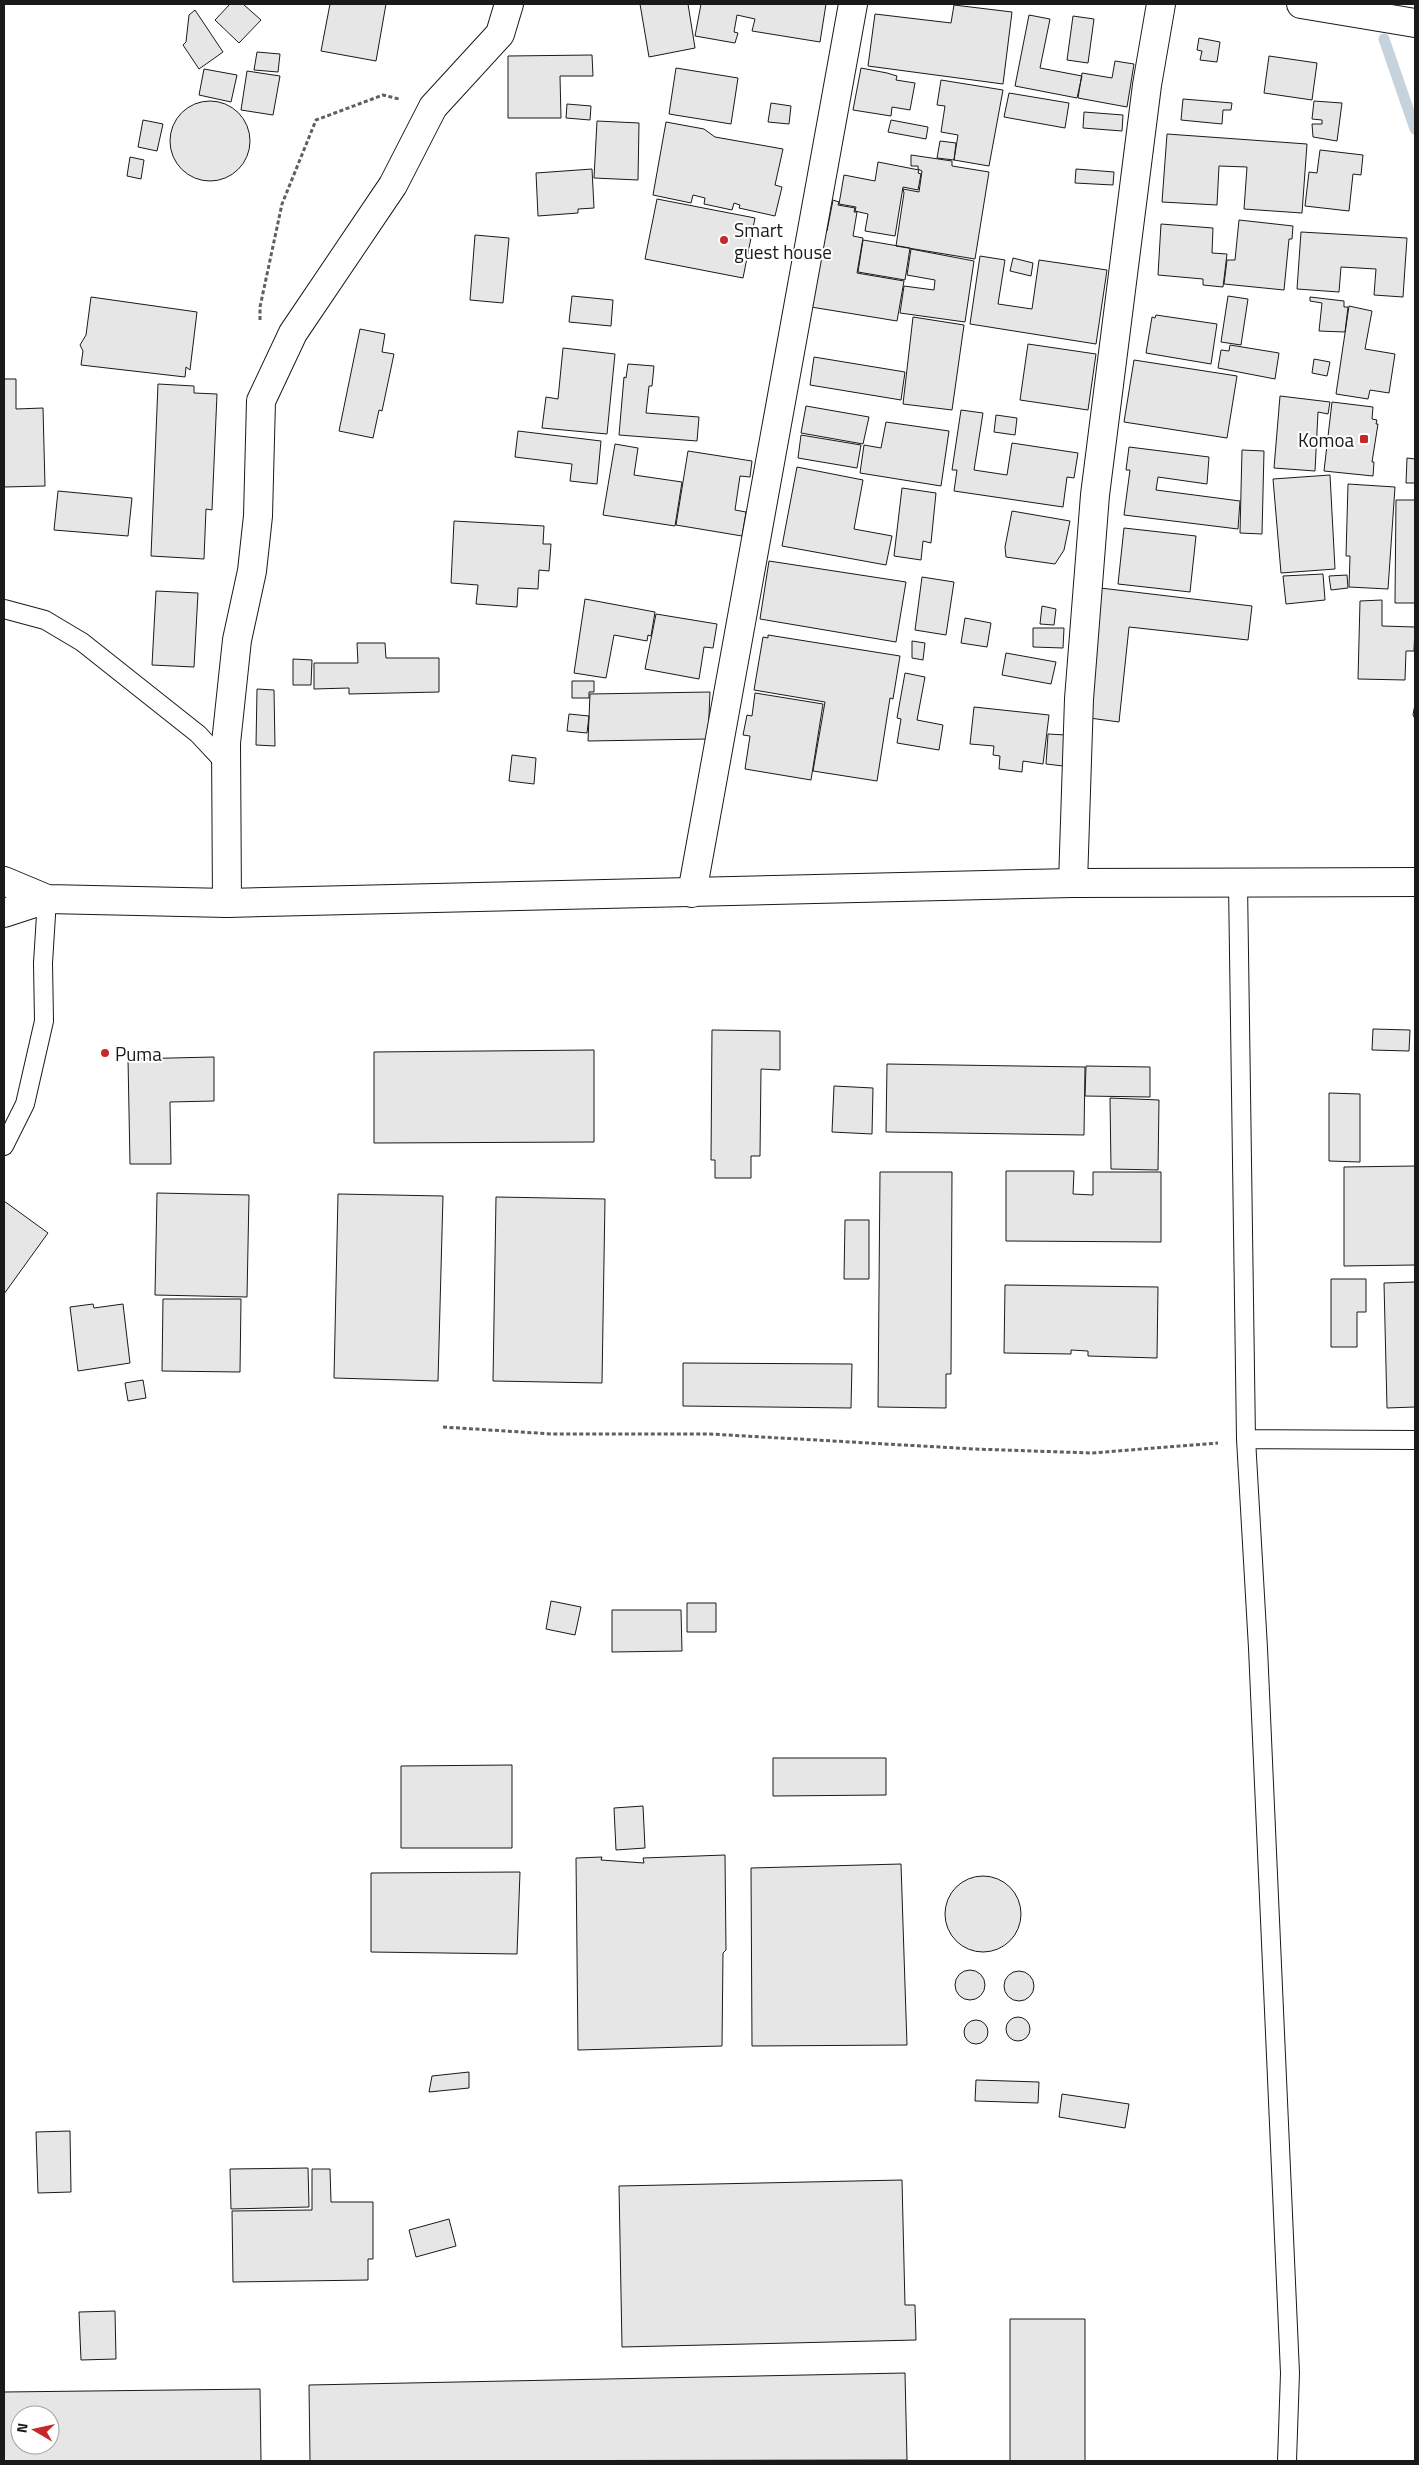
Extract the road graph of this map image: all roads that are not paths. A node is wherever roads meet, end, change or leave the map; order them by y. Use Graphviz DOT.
graph roads {
  1 [pos="510,4"];
  2 [pos="853,4"];
  3 [pos="1161,4"];
  4 [pos="1301,4"];
  5 [pos="1415,22"];
  6 [pos="4,609"];
  7 [pos="227,765"];
  8 [pos="4,881"];
  9 [pos="1415,882"];
  10 [pos="1073,883"];
  11 [pos="1238,883"];
  12 [pos="692,893"];
  13 [pos="48,899"];
  14 [pos="227,903"];
  15 [pos="4,913"];
  16 [pos="4,1146"];
  17 [pos="1246,1439"];
  18 [pos="1415,1440"];
  19 [pos="1287,2461"];
  1 -- 7 [label="street"];
  2 -- 12 [label="street"];
  3 -- 10 [label="street"];
  4 -- 5 [label="street"];
  6 -- 7 [label="lane"];
  7 -- 14 [label="street"];
  8 -- 13 [label="street"];
  9 -- 11 [label="street"];
  10 -- 11 [label="street"];
  10 -- 12 [label="street"];
  11 -- 17 [label="lane"];
  12 -- 14 [label="street"];
  13 -- 14 [label="street"];
  13 -- 15 [label="street"];
  13 -- 16 [label="lane"];
  17 -- 18 [label="lane"];
  17 -- 19 [label="lane"];
}
